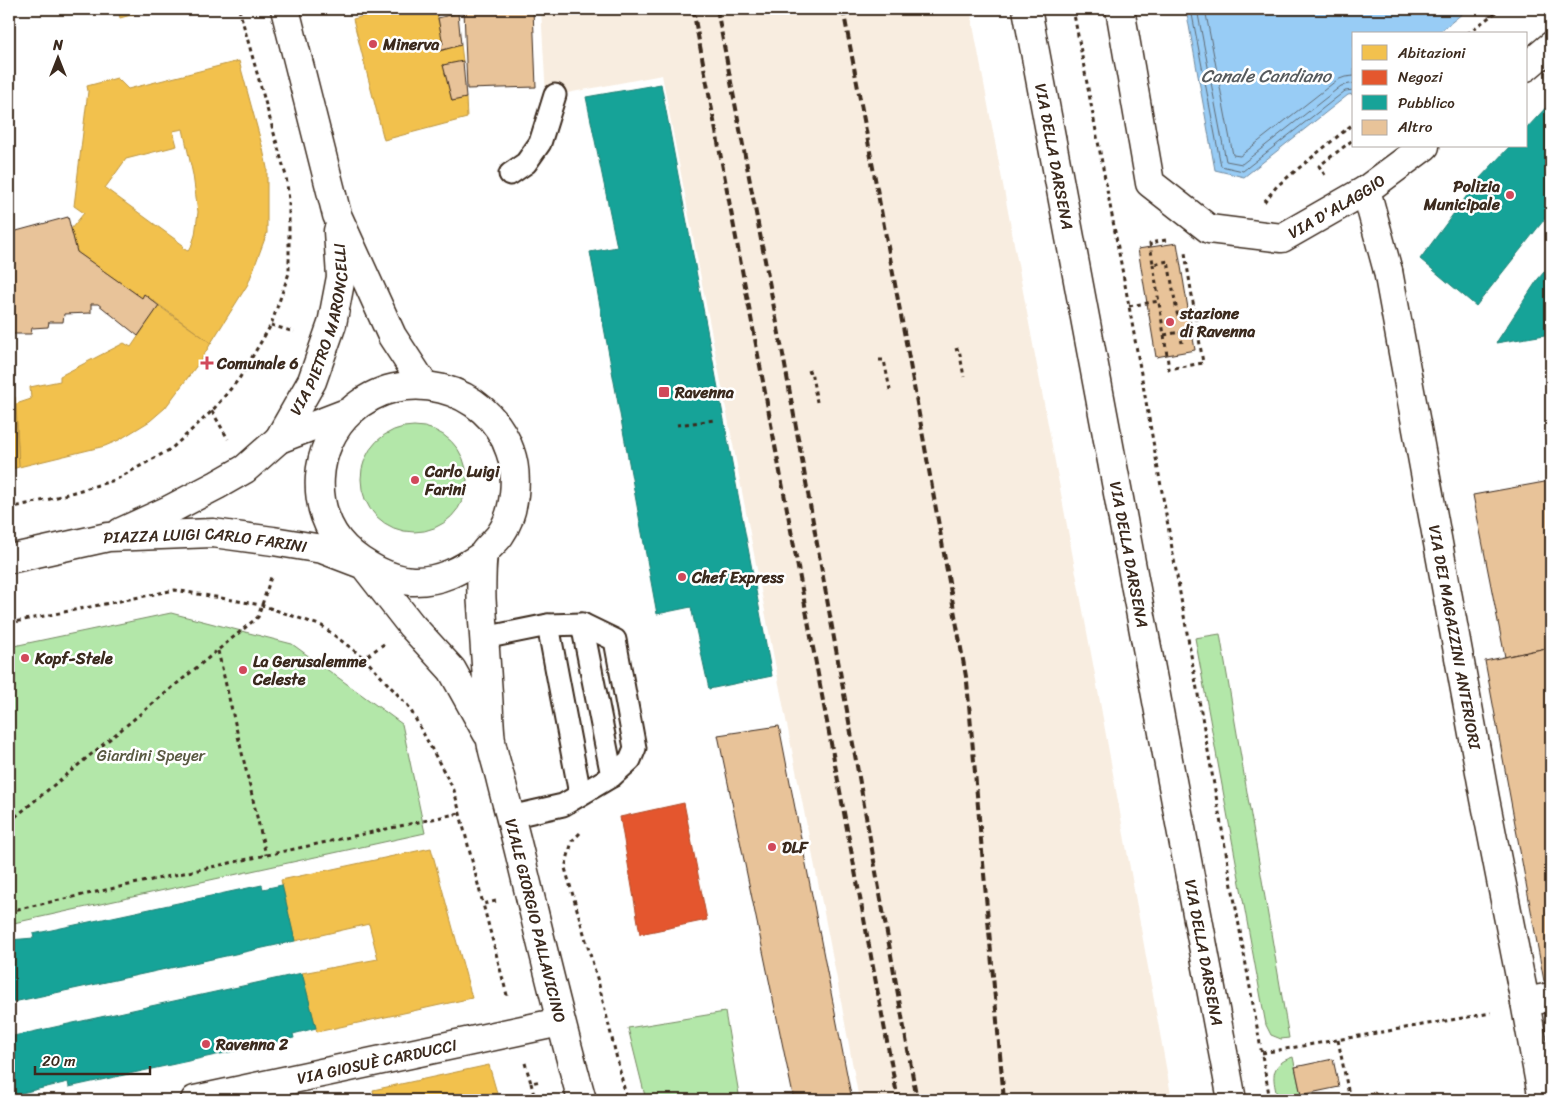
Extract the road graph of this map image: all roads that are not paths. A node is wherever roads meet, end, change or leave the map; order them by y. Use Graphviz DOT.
graph roads {
  1 [pos="285,9"];
  2 [pos="1027,9"];
  3 [pos="1120,9"];
  4 [pos="1551,46"];
  5 [pos="1528,65"];
  6 [pos="555,95"];
  7 [pos="1422,148"];
  8 [pos="510,174"];
  9 [pos="1366,190"];
  10 [pos="337,215"];
  11 [pos="424,385"];
  12 [pos="350,411"];
  13 [pos="279,439"];
  14 [pos="108,537"];
  15 [pos="483,555"];
  16 [pos="9,559"];
  17 [pos="364,565"];
  18 [pos="582,624"];
  19 [pos="548,625"];
  20 [pos="484,638"];
  21 [pos="491,742"];
  22 [pos="612,776"];
  23 [pos="580,794"];
  24 [pos="510,817"];
  25 [pos="1538,999"];
  26 [pos="560,1022"];
  27 [pos="196,1100"];
  28 [pos="582,1100"];
  29 [pos="1232,1100"];
  30 [pos="1542,1100"];
  1 -- 10 [label="street, VIA PIETRO MARONCELLI"];
  2 -- 29 [label="street, VIA DELLA DARSENA"];
  3 -- 9 [label="street, VIA D'ALAGGIO"];
  4 -- 5 [label="street"];
  6 -- 8 [label="lane"];
  7 -- 9 [label="street, VIA D'ALAGGIO"];
  9 -- 25 [label="street, VIA DEI MAGAZZINI ANTERIORI"];
  10 -- 11 [label="street, VIA PIETRO MARONCELLI"];
  10 -- 13 [label="street, VIA PIETRO MARONCELLI"];
  11 -- 12 [label="street, PIAZZA LUIGI CARLO FARINI"];
  11 -- 15 [label="street, PIAZZA LUIGI CARLO FARINI"];
  12 -- 13 [label="street, PIAZZA LUIGI CARLO FARINI"];
  12 -- 17 [label="street, PIAZZA LUIGI CARLO FARINI"];
  13 -- 14 [label="street, PIAZZA LUIGI CARLO FARINI"];
  14 -- 16 [label="street"];
  14 -- 17 [label="street, PIAZZA LUIGI CARLO FARINI"];
  15 -- 17 [label="street, PIAZZA LUIGI CARLO FARINI"];
  15 -- 20 [label="street"];
  17 -- 21 [label="street, PIAZZA LUIGI CARLO FARINI"];
  18 -- 19 [label="lane"];
  18 -- 22 [label="lane"];
  18 -- 22 [label="lane"];
  19 -- 20 [label="lane"];
  19 -- 23 [label="lane"];
  20 -- 21 [label="street"];
  21 -- 24 [label="street, VIALE GIORGIO PALLAVICINO"];
  22 -- 23 [label="lane"];
  23 -- 24 [label="lane"];
  24 -- 26 [label="street, VIALE GIORGIO PALLAVICINO"];
  25 -- 30 [label="street, VIA DEI MAGAZZINI ANTERIORI"];
  26 -- 27 [label="street, VIA GIOSUÈ CARDUCCI"];
  26 -- 28 [label="street, VIALE GIORGIO PALLAVICINO"];
}
